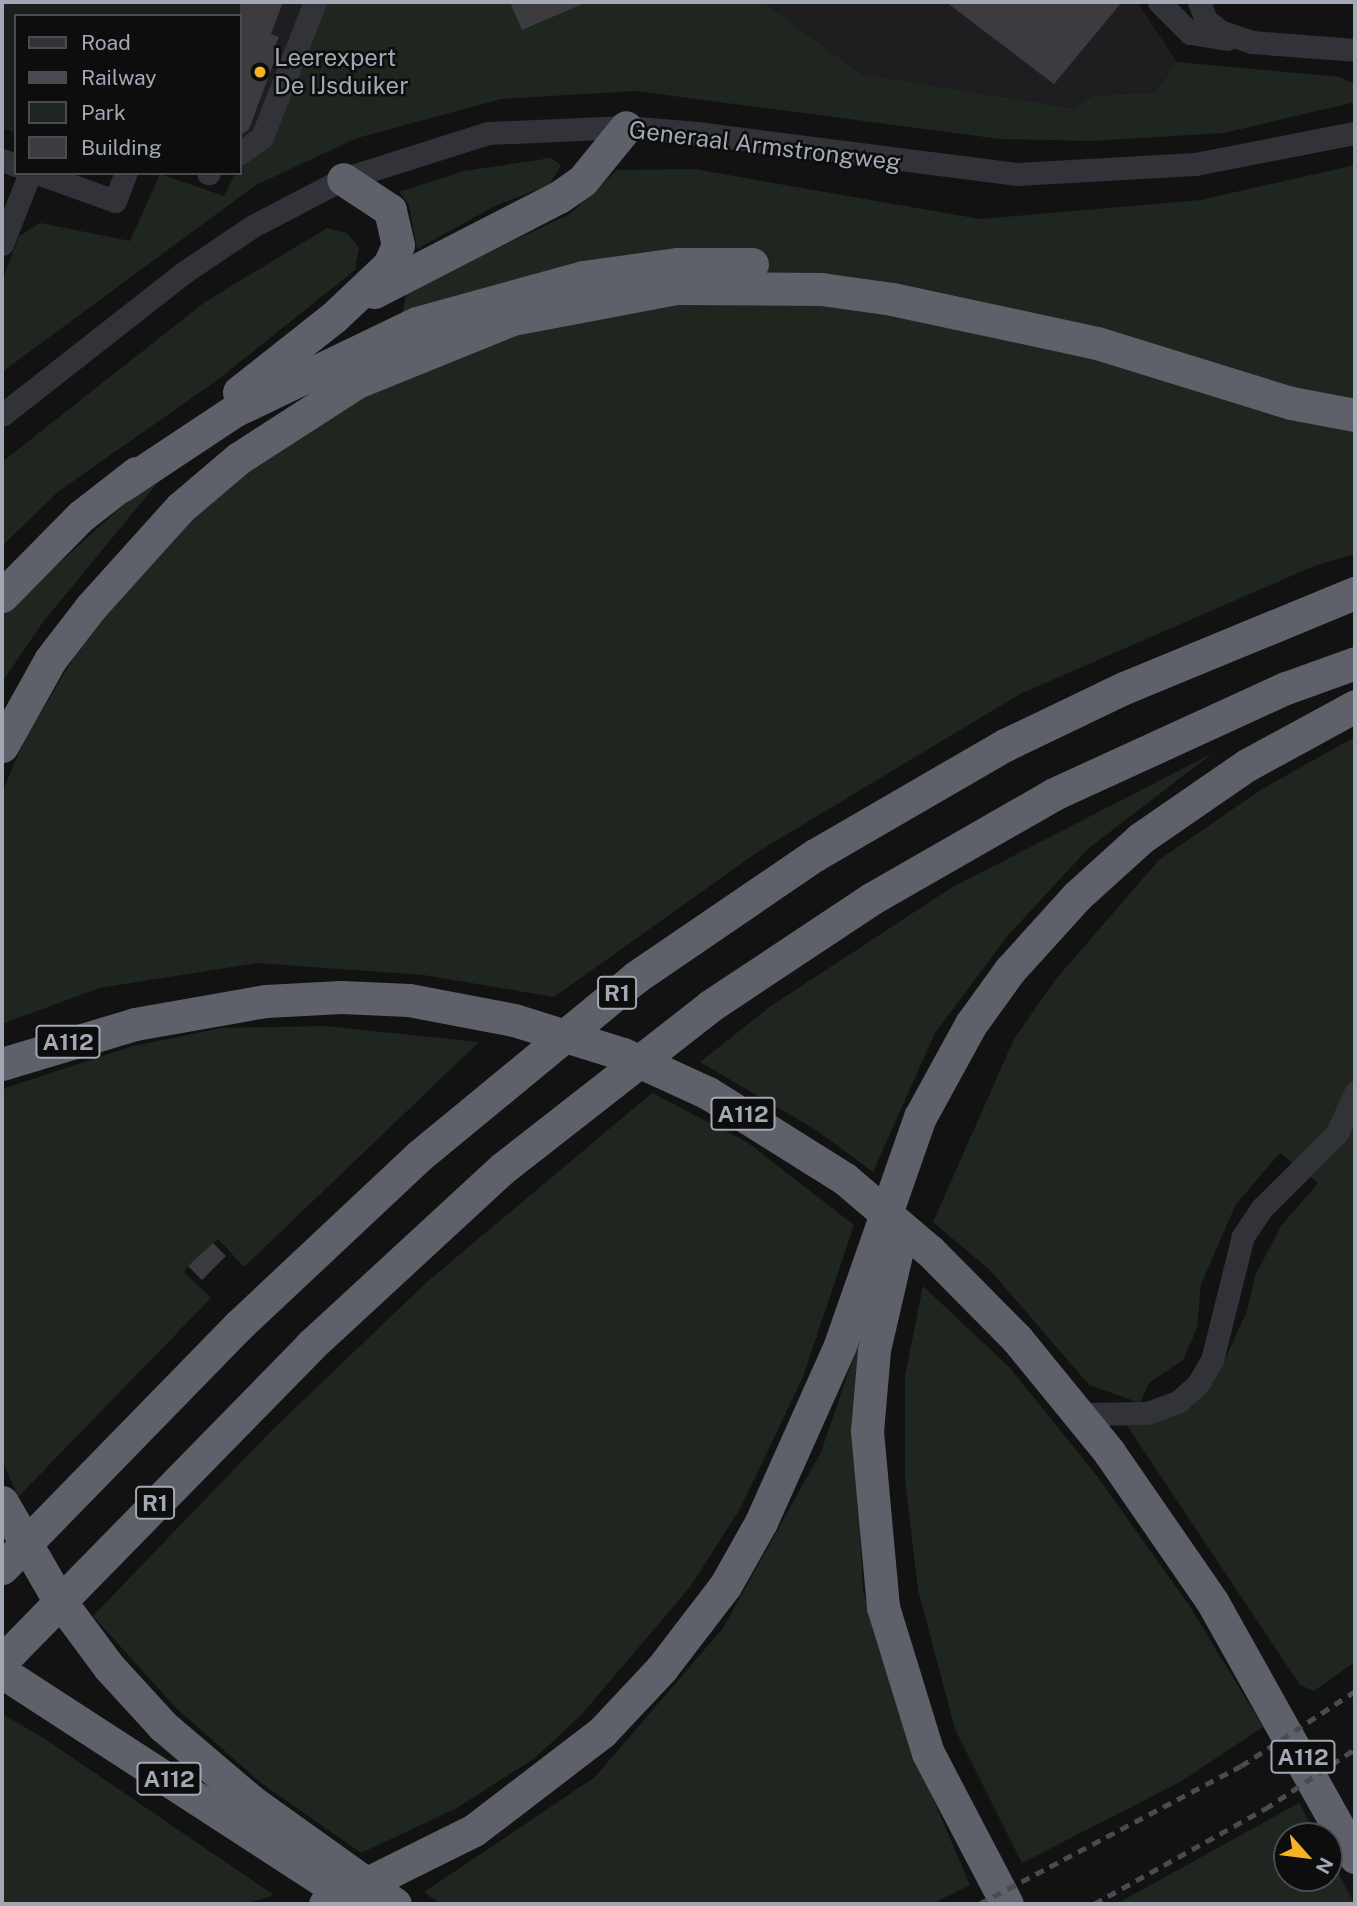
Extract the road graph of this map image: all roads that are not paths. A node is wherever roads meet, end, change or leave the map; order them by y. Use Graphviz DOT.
graph roads {
  1 [pos="315,2"];
  2 [pos="1159,2"];
  3 [pos="1199,2"];
  4 [pos="1252,43"];
  5 [pos="1353,52"];
  6 [pos="626,127"];
  7 [pos="1355,133"];
  8 [pos="242,152"];
  9 [pos="29,175"];
  10 [pos="43,175"];
  11 [pos="125,175"];
  12 [pos="343,179"];
  13 [pos="2,244"];
  14 [pos="334,317"];
  15 [pos="1097,343"];
  16 [pos="2,415"];
  17 [pos="1355,415"];
  18 [pos="121,486"];
  19 [pos="1355,593"];
  20 [pos="2,596"];
  21 [pos="1355,663"];
  22 [pos="1355,706"];
  23 [pos="2,746"];
  24 [pos="954,1057"];
  25 [pos="2,1064"];
  26 [pos="1355,1093"];
  27 [pos="1080,1414"];
  28 [pos="2,1502"];
  29 [pos="2,1568"];
  30 [pos="2,1661"];
  31 [pos="2,1672"];
  32 [pos="287,1842"];
  33 [pos="1355,1857"];
  34 [pos="325,1904"];
  35 [pos="359,1904"];
  36 [pos="396,1904"];
  37 [pos="1007,1904"];
  1 -- 8 [label="street"];
  2 -- 4 [label="street"];
  3 -- 4 [label="street"];
  4 -- 5 [label="street"];
  6 -- 7 [label="street, Generaal Armstrongweg"];
  6 -- 12 [label="street, Generaal Armstrongweg"];
  6 -- 14 [label="highway"];
  9 -- 13 [label="street"];
  10 -- 11 [label="street"];
  12 -- 14 [label="highway"];
  12 -- 16 [label="street, Generaal Armstrongweg"];
  14 -- 18 [label="highway"];
  15 -- 17 [label="highway"];
  15 -- 18 [label="highway"];
  15 -- 23 [label="highway"];
  18 -- 20 [label="highway"];
  19 -- 29 [label="highway, R1"];
  21 -- 30 [label="highway, R1"];
  22 -- 24 [label="highway"];
  24 -- 34 [label="highway"];
  24 -- 37 [label="highway"];
  25 -- 27 [label="highway, A112"];
  26 -- 27 [label="street"];
  27 -- 33 [label="highway, A112"];
  28 -- 32 [label="highway"];
  31 -- 32 [label="highway, A112"];
  32 -- 35 [label="highway, A112"];
  32 -- 36 [label="highway"];
}
